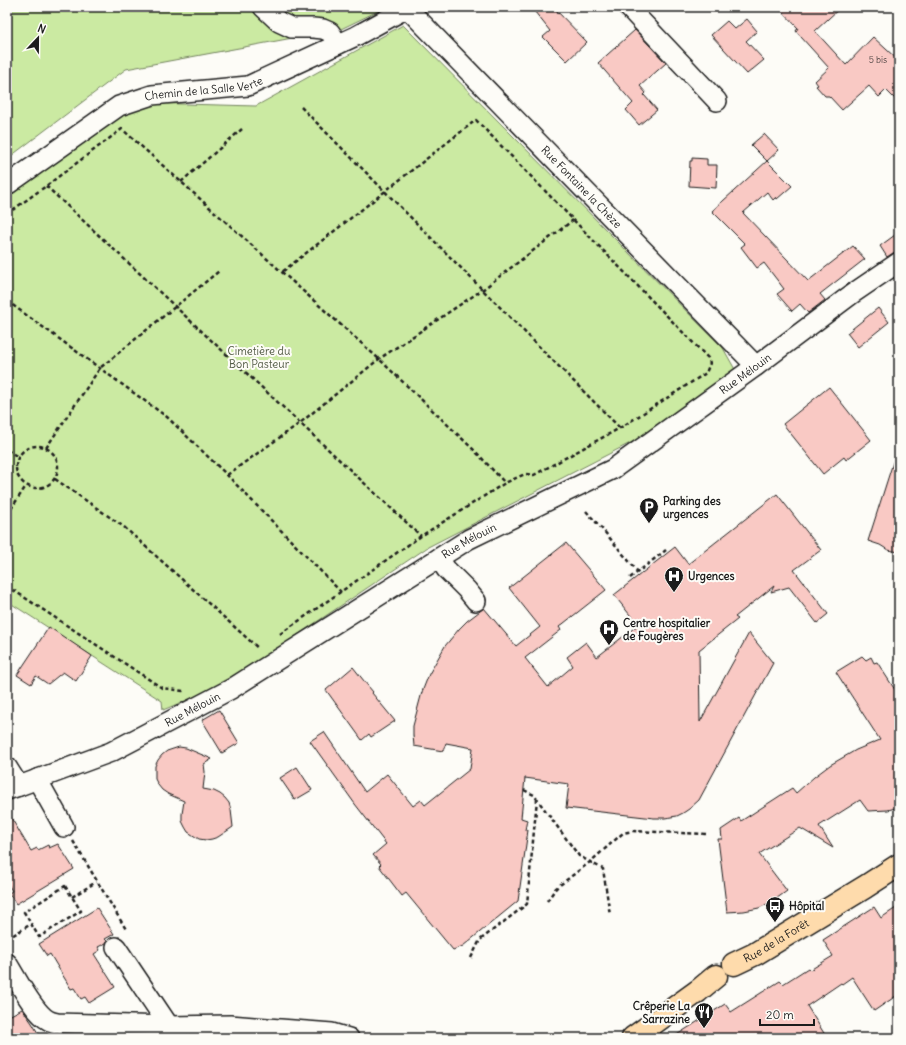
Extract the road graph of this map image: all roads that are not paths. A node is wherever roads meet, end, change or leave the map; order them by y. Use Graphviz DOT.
graph roads {
  1 [pos="263,7"];
  2 [pos="408,7"];
  3 [pos="628,7"];
  4 [pos="338,44"];
  5 [pos="717,101"];
  6 [pos="7,186"];
  7 [pos="899,262"];
  8 [pos="756,366"];
  9 [pos="439,558"];
  10 [pos="476,601"];
  11 [pos="7,767"];
  12 [pos="37,779"];
  13 [pos="13,788"];
  14 [pos="64,827"];
  15 [pos="899,866"];
  16 [pos="116,947"];
  17 [pos="7,963"];
  18 [pos="169,1026"];
  19 [pos="349,1038"];
  20 [pos="632,1038"];
  1 -- 4 [label="street"];
  2 -- 4 [label="street, Chemin de la Salle Verte"];
  2 -- 8 [label="street, Rue Fontaine la Chèze"];
  3 -- 5 [label="street"];
  4 -- 6 [label="street, Chemin de la Salle Verte"];
  7 -- 8 [label="street, Rue Mélouin"];
  8 -- 9 [label="street, Rue Mélouin"];
  9 -- 10 [label="street"];
  9 -- 12 [label="street, Rue Mélouin"];
  11 -- 13 [label="street"];
  12 -- 13 [label="street, Rue Mélouin"];
  12 -- 14 [label="street"];
  15 -- 20 [label="main road, Rue de la Forêt"];
  16 -- 18 [label="street"];
  17 -- 18 [label="street"];
  18 -- 19 [label="street"];
}
